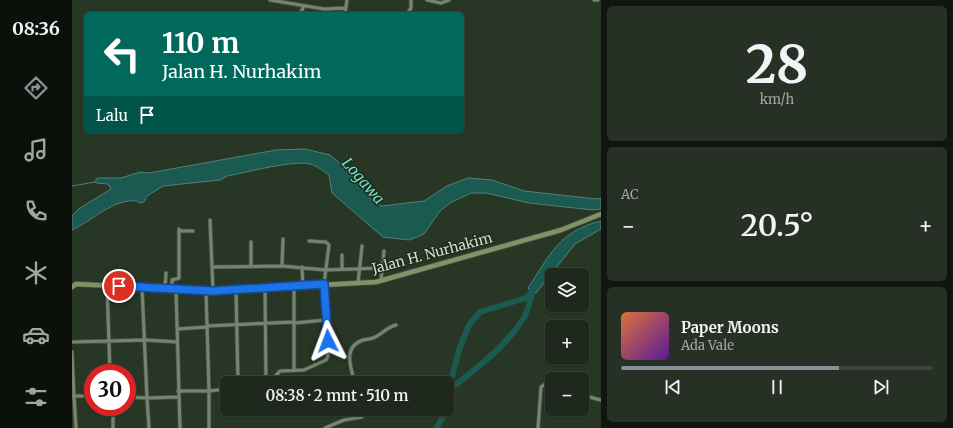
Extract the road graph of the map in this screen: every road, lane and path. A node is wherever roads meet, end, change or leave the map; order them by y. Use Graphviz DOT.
graph roads {
  1 [pos="270,0"];
  2 [pos="299,0"];
  3 [pos="347,0"];
  4 [pos="411,0"];
  5 [pos="427,0"];
  6 [pos="449,0"];
  7 [pos="594,0"];
  8 [pos="598,0"];
  9 [pos="298,5"];
  10 [pos="304,6"];
  11 [pos="346,8"];
  12 [pos="327,9"];
  13 [pos="301,12"];
  14 [pos="326,12"];
  15 [pos="345,12"];
  16 [pos="408,12"];
  17 [pos="601,214"];
  18 [pos="210,220"];
  19 [pos="192,231"];
  20 [pos="282,238"];
  21 [pos="309,240"];
  22 [pos="251,242"];
  23 [pos="362,246"];
  24 [pos="384,251"];
  25 [pos="342,255"];
  26 [pos="282,266"];
  27 [pos="302,267"];
  28 [pos="213,268"];
  29 [pos="251,268"];
  30 [pos="359,268"];
  31 [pos="382,268"];
  32 [pos="342,269"];
  33 [pos="325,270"];
  34 [pos="166,273"];
  35 [pos="380,280"];
  36 [pos="358,283"];
  37 [pos="324,284"];
  38 [pos="73,285"];
  39 [pos="107,285"];
  40 [pos="294,286"];
  41 [pos="303,286"];
  42 [pos="142,287"];
  43 [pos="165,288"];
  44 [pos="265,288"];
  45 [pos="174,289"];
  46 [pos="236,290"];
  47 [pos="206,291"];
  48 [pos="213,291"];
  49 [pos="326,320"];
  50 [pos="265,323"];
  51 [pos="294,323"];
  52 [pos="237,325"];
  53 [pos="396,325"];
  54 [pos="207,327"];
  55 [pos="177,328"];
  56 [pos="109,340"];
  57 [pos="146,340"];
  58 [pos="72,342"];
  59 [pos="177,342"];
  60 [pos="72,352"];
  61 [pos="110,364"];
  62 [pos="294,370"];
  63 [pos="238,376"];
  64 [pos="268,376"];
  65 [pos="275,376"];
  66 [pos="353,376"];
  67 [pos="545,384"];
  68 [pos="220,390"];
  69 [pos="178,391"];
  70 [pos="209,391"];
  71 [pos="73,396"];
  72 [pos="84,396"];
  73 [pos="136,397"];
  74 [pos="179,397"];
  75 [pos="589,397"];
  76 [pos="147,398"];
  77 [pos="601,400"];
  78 [pos="113,416"];
  79 [pos="362,416"];
  80 [pos="76,428"];
  81 [pos="113,428"];
  82 [pos="149,428"];
  83 [pos="180,428"];
  84 [pos="209,428"];
  85 [pos="325,428"];
  86 [pos="538,428"];
  1 -- 9 [label="street"];
  2 -- 9 [label="street"];
  3 -- 11 [label="street"];
  4 -- 16 [label="street"];
  5 -- 6 [label="street"];
  7 -- 8 [label="street"];
  9 -- 10 [label="street"];
  10 -- 12 [label="street"];
  10 -- 13 [label="street"];
  11 -- 12 [label="street"];
  11 -- 15 [label="street"];
  12 -- 14 [label="street"];
  17 -- 35 [label="main road, Jalan H. Nurhakim"];
  18 -- 28 [label="street"];
  19 -- 45 [label="street"];
  20 -- 26 [label="street"];
  21 -- 33 [label="street"];
  22 -- 29 [label="street"];
  23 -- 30 [label="street"];
  24 -- 31 [label="street"];
  25 -- 32 [label="street"];
  26 -- 27 [label="street"];
  26 -- 29 [label="street"];
  27 -- 33 [label="street"];
  27 -- 41 [label="street"];
  28 -- 29 [label="street"];
  28 -- 48 [label="street"];
  30 -- 31 [label="street"];
  30 -- 32 [label="street"];
  30 -- 36 [label="street"];
  31 -- 35 [label="street"];
  32 -- 33 [label="street"];
  33 -- 37 [label="street"];
  34 -- 43 [label="street"];
  35 -- 36 [label="main road, Jalan H. Nurhakim"];
  36 -- 37 [label="main road, Jalan H. Nurhakim"];
  37 -- 41 [label="main road, Jalan H. Nurhakim"];
  37 -- 49 [label="street"];
  38 -- 39 [label="main road, Jalan H. Nurhakim"];
  39 -- 42 [label="main road, Jalan H. Nurhakim"];
  39 -- 56 [label="street"];
  40 -- 41 [label="main road, Jalan H. Nurhakim"];
  40 -- 44 [label="main road, Jalan H. Nurhakim"];
  40 -- 51 [label="street"];
  42 -- 43 [label="main road, Jalan H. Nurhakim"];
  42 -- 57 [label="street"];
  43 -- 45 [label="main road, Jalan H. Nurhakim"];
  44 -- 46 [label="main road, Jalan H. Nurhakim"];
  44 -- 50 [label="street"];
  45 -- 47 [label="main road, Jalan H. Nurhakim"];
  45 -- 55 [label="street"];
  46 -- 48 [label="main road, Jalan H. Nurhakim"];
  46 -- 52 [label="street"];
  47 -- 48 [label="main road, Jalan H. Nurhakim"];
  47 -- 54 [label="street"];
  49 -- 51 [label="street"];
  49 -- 62 [label="street"];
  50 -- 51 [label="street"];
  50 -- 52 [label="street"];
  50 -- 64 [label="street"];
  51 -- 62 [label="street"];
  52 -- 54 [label="street"];
  52 -- 63 [label="street"];
  53 -- 66 [label="street"];
  54 -- 55 [label="street"];
  54 -- 70 [label="street"];
  55 -- 59 [label="street"];
  56 -- 57 [label="street"];
  56 -- 58 [label="street"];
  56 -- 61 [label="street"];
  57 -- 59 [label="street"];
  57 -- 76 [label="street"];
  59 -- 69 [label="street"];
  60 -- 71 [label="street"];
  62 -- 65 [label="street"];
  67 -- 86 [label="street"];
  68 -- 70 [label="street"];
  69 -- 70 [label="street"];
  69 -- 74 [label="street"];
  70 -- 84 [label="street"];
  71 -- 72 [label="street"];
  71 -- 80 [label="street"];
  73 -- 76 [label="street"];
  74 -- 76 [label="street"];
  74 -- 83 [label="street"];
  75 -- 77 [label="street"];
  76 -- 82 [label="street"];
  78 -- 81 [label="street"];
  79 -- 85 [label="street"];
}
